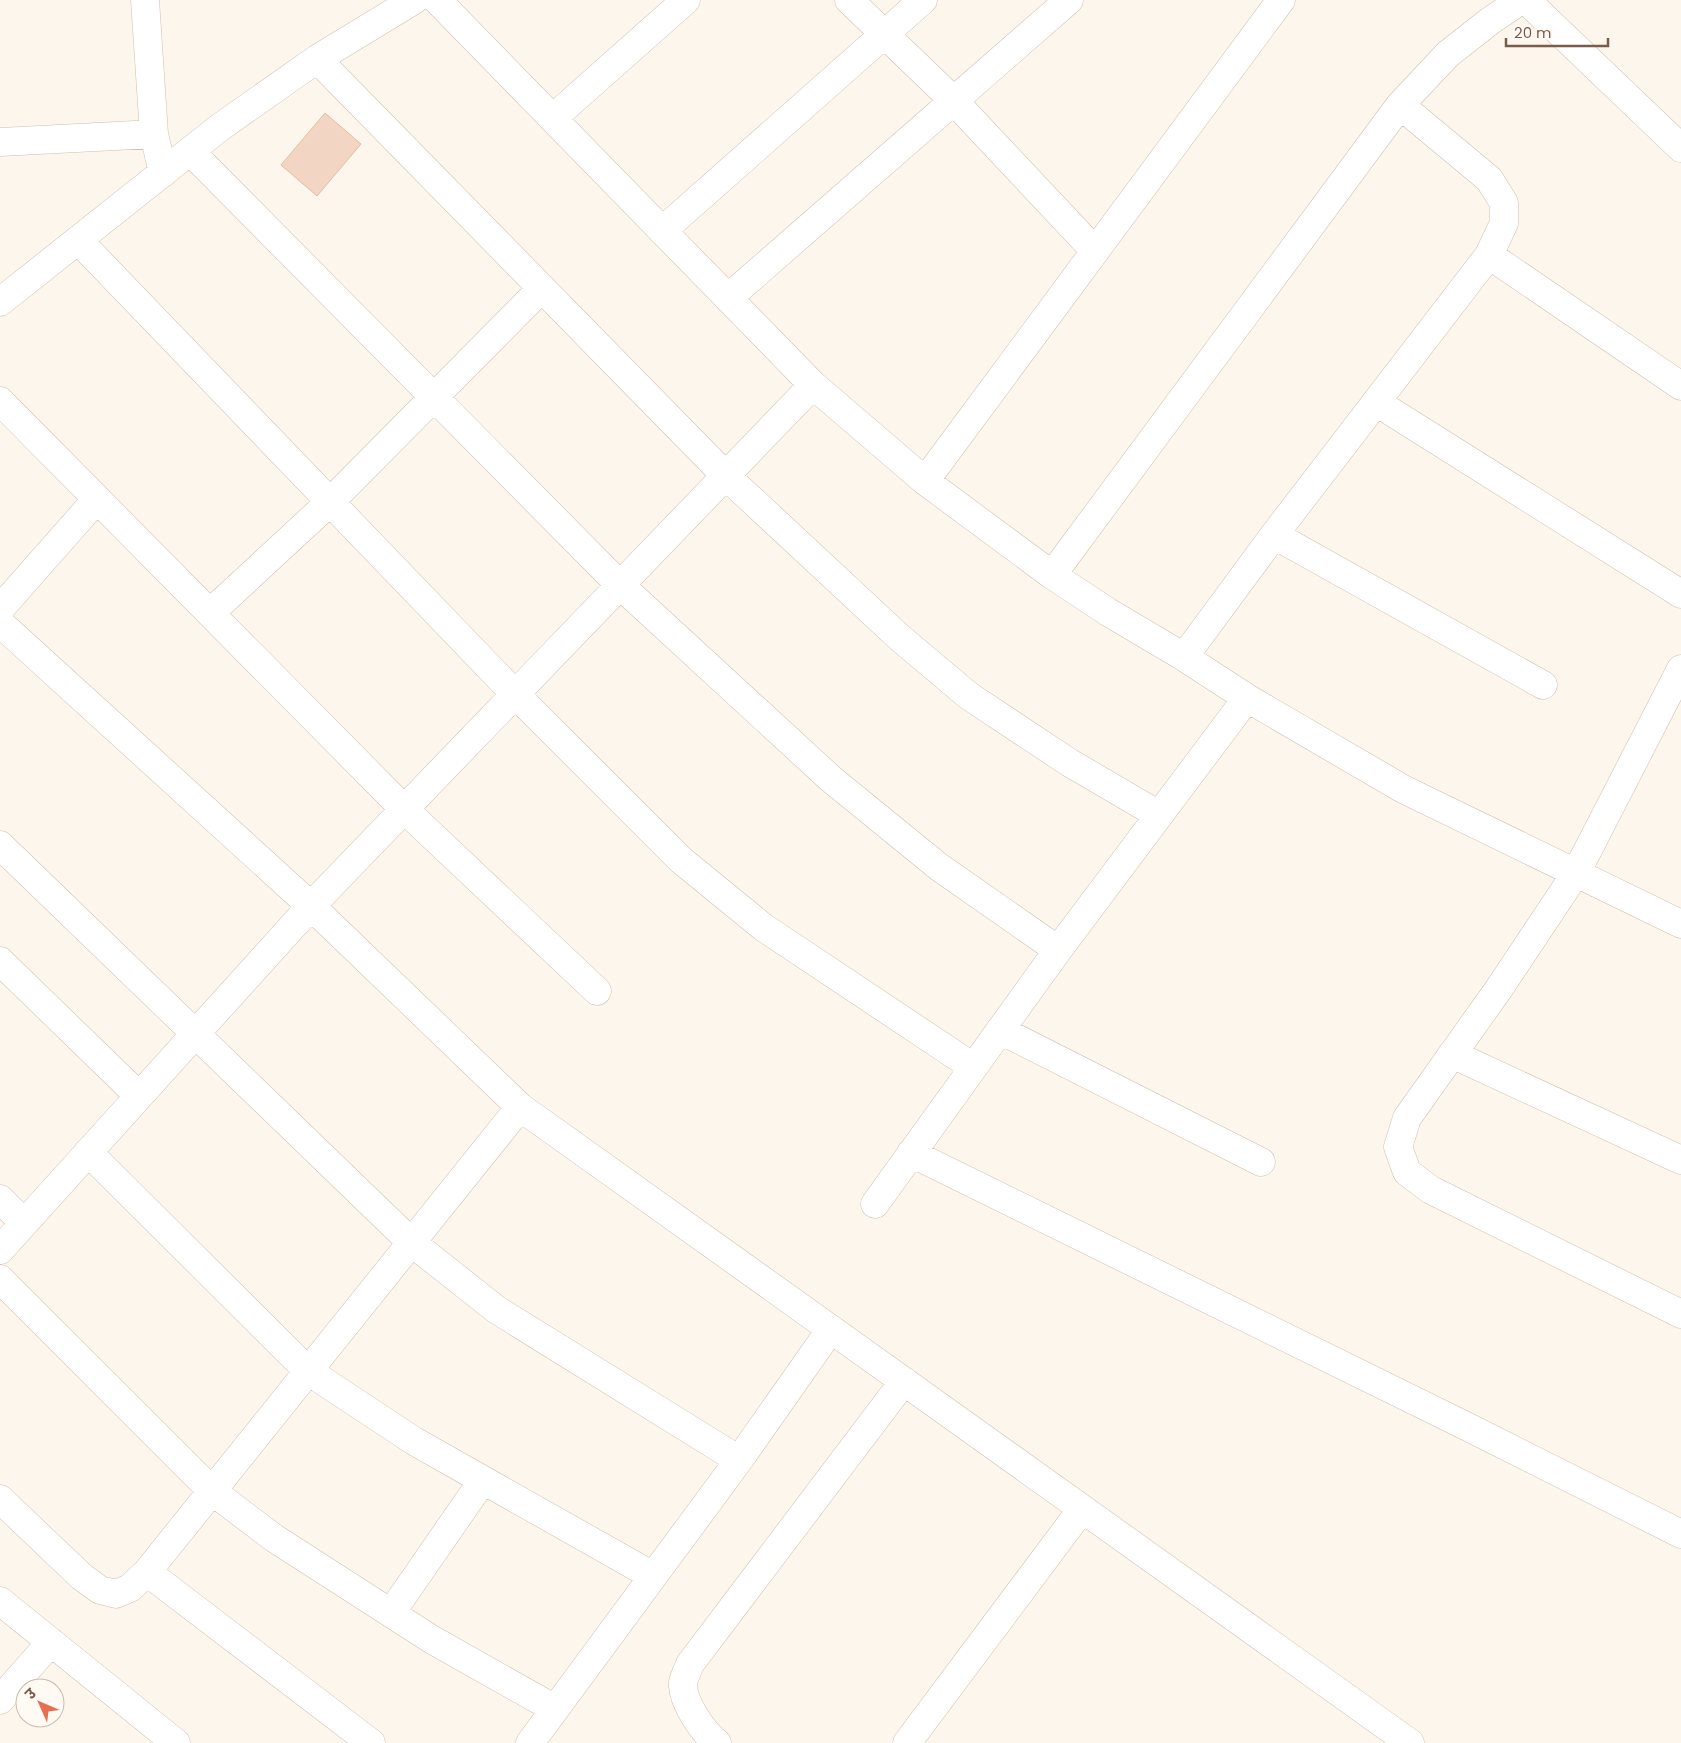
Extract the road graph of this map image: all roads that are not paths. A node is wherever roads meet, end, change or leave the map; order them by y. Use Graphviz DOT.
graph roads {
  1 [pos="145,0"];
  2 [pos="414,0"];
  3 [pos="437,0"];
  4 [pos="686,0"];
  5 [pos="849,0"];
  6 [pos="923,0"];
  7 [pos="1069,0"];
  8 [pos="1280,0"];
  9 [pos="1521,0"];
  10 [pos="1526,0"];
  11 [pos="885,34"];
  12 [pos="317,59"];
  13 [pos="954,101"];
  14 [pos="1400,105"];
  15 [pos="553,118"];
  16 [pos="154,134"];
  17 [pos="0,142"];
  18 [pos="1681,148"];
  19 [pos="190,151"];
  20 [pos="163,173"];
  21 [pos="662,230"];
  22 [pos="78,240"];
  23 [pos="1095,251"];
  24 [pos="1489,255"];
  25 [pos="541,289"];
  26 [pos="728,298"];
  27 [pos="0,302"];
  28 [pos="813,385"];
  29 [pos="1681,386"];
  30 [pos="435,398"];
  31 [pos="0,402"];
  32 [pos="1376,402"];
  33 [pos="726,475"];
  34 [pos="924,481"];
  35 [pos="97,500"];
  36 [pos="330,502"];
  37 [pos="1274,535"];
  38 [pos="1052,574"];
  39 [pos="620,584"];
  40 [pos="1681,594"];
  41 [pos="0,609"];
  42 [pos="210,613"];
  43 [pos="0,623"];
  44 [pos="1184,657"];
  45 [pos="1681,669"];
  46 [pos="1543,685"];
  47 [pos="515,694"];
  48 [pos="1247,698"];
  49 [pos="404,809"];
  50 [pos="1159,815"];
  51 [pos="0,845"];
  52 [pos="1576,873"];
  53 [pos="311,906"];
  54 [pos="1681,924"];
  55 [pos="1058,950"];
  56 [pos="0,961"];
  57 [pos="597,991"];
  58 [pos="1000,1030"];
  59 [pos="194,1034"];
  60 [pos="1452,1054"];
  61 [pos="973,1067"];
  62 [pos="138,1096"];
  63 [pos="520,1107"];
  64 [pos="88,1152"];
  65 [pos="912,1153"];
  66 [pos="1681,1160"];
  67 [pos="1262,1162"];
  68 [pos="0,1198"];
  69 [pos="875,1204"];
  70 [pos="24,1223"];
  71 [pos="411,1242"];
  72 [pos="0,1250"];
  73 [pos="0,1279"];
  74 [pos="1681,1314"];
  75 [pos="831,1329"];
  76 [pos="308,1371"];
  77 [pos="904,1381"];
  78 [pos="739,1460"];
  79 [pos="483,1480"];
  80 [pos="212,1491"];
  81 [pos="0,1499"];
  82 [pos="1082,1509"];
  83 [pos="1681,1534"];
  84 [pos="147,1572"];
  85 [pos="653,1576"];
  86 [pos="0,1601"];
  87 [pos="390,1613"];
  88 [pos="51,1642"];
  89 [pos="0,1700"];
  90 [pos="555,1709"];
  91 [pos="163,1739"];
  92 [pos="371,1743"];
  93 [pos="530,1743"];
  94 [pos="717,1743"];
  95 [pos="907,1743"];
  96 [pos="1410,1743"];
  1 -- 16 [label="street"];
  2 -- 12 [label="street"];
  3 -- 15 [label="street"];
  4 -- 15 [label="street"];
  5 -- 11 [label="street"];
  6 -- 11 [label="street"];
  7 -- 13 [label="street"];
  8 -- 23 [label="street"];
  9 -- 14 [label="street"];
  10 -- 18 [label="street"];
  11 -- 13 [label="street"];
  11 -- 21 [label="street"];
  12 -- 19 [label="street"];
  12 -- 25 [label="street"];
  13 -- 23 [label="street"];
  13 -- 26 [label="street"];
  14 -- 24 [label="street"];
  14 -- 38 [label="street"];
  15 -- 21 [label="street"];
  16 -- 17 [label="street"];
  16 -- 20 [label="street"];
  19 -- 20 [label="street"];
  19 -- 30 [label="street"];
  20 -- 22 [label="street"];
  21 -- 26 [label="street"];
  22 -- 27 [label="street"];
  22 -- 36 [label="street"];
  23 -- 34 [label="street"];
  24 -- 29 [label="street"];
  24 -- 32 [label="street"];
  25 -- 30 [label="street"];
  25 -- 33 [label="street"];
  26 -- 28 [label="street"];
  28 -- 33 [label="street"];
  28 -- 34 [label="street"];
  30 -- 36 [label="street"];
  30 -- 39 [label="street"];
  31 -- 35 [label="street"];
  32 -- 37 [label="street"];
  32 -- 40 [label="street"];
  33 -- 39 [label="street"];
  33 -- 50 [label="street"];
  34 -- 38 [label="street"];
  35 -- 41 [label="street"];
  35 -- 42 [label="street"];
  36 -- 42 [label="street"];
  36 -- 47 [label="street"];
  37 -- 44 [label="street"];
  37 -- 46 [label="street"];
  38 -- 44 [label="street"];
  39 -- 47 [label="street"];
  39 -- 55 [label="street"];
  42 -- 49 [label="street"];
  43 -- 53 [label="street"];
  44 -- 48 [label="street"];
  45 -- 52 [label="street"];
  47 -- 49 [label="street"];
  47 -- 61 [label="street"];
  48 -- 50 [label="street"];
  48 -- 52 [label="street"];
  49 -- 53 [label="street"];
  49 -- 57 [label="street"];
  50 -- 55 [label="street"];
  51 -- 59 [label="street"];
  52 -- 54 [label="street"];
  52 -- 60 [label="street"];
  53 -- 59 [label="street"];
  53 -- 63 [label="street"];
  55 -- 58 [label="street"];
  56 -- 62 [label="street"];
  58 -- 61 [label="street"];
  58 -- 67 [label="street"];
  59 -- 62 [label="street"];
  59 -- 71 [label="street"];
  60 -- 66 [label="street"];
  60 -- 74 [label="street"];
  61 -- 65 [label="street"];
  62 -- 64 [label="street"];
  63 -- 71 [label="street"];
  63 -- 75 [label="street"];
  64 -- 70 [label="street"];
  64 -- 76 [label="street"];
  65 -- 69 [label="street"];
  65 -- 83 [label="street"];
  68 -- 70 [label="street"];
  70 -- 72 [label="street"];
  71 -- 76 [label="street"];
  71 -- 78 [label="street"];
  73 -- 80 [label="street"];
  75 -- 77 [label="street"];
  75 -- 78 [label="street"];
  76 -- 79 [label="street"];
  76 -- 80 [label="street"];
  77 -- 82 [label="street"];
  77 -- 94 [label="street"];
  78 -- 85 [label="street"];
  79 -- 85 [label="street"];
  79 -- 87 [label="street"];
  80 -- 84 [label="street"];
  80 -- 87 [label="street"];
  81 -- 84 [label="street"];
  82 -- 95 [label="street"];
  82 -- 96 [label="street"];
  84 -- 92 [label="street"];
  85 -- 90 [label="street"];
  86 -- 88 [label="street"];
  87 -- 90 [label="street"];
  88 -- 89 [label="street"];
  88 -- 91 [label="street"];
  90 -- 93 [label="street"];
}
